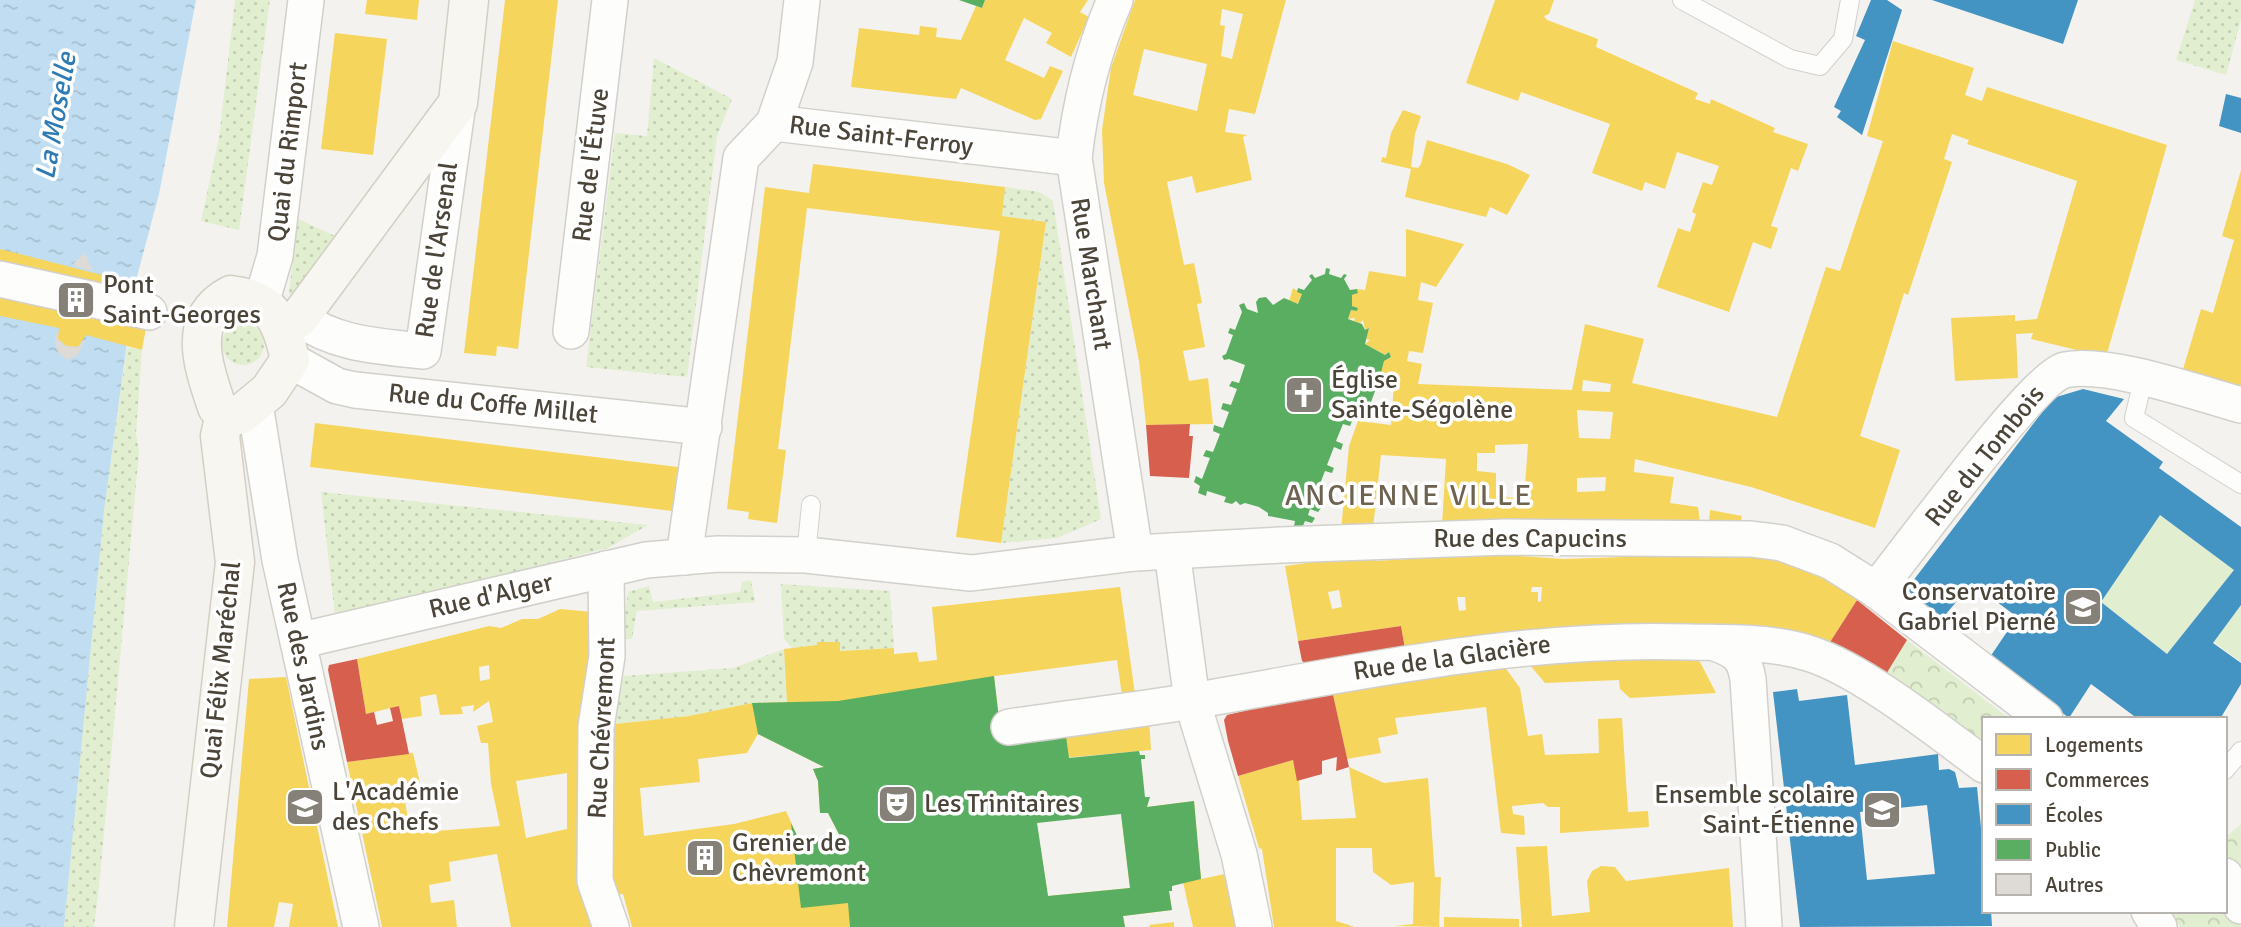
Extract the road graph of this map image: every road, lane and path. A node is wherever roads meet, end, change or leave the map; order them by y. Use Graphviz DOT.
graph roads {
  1 [pos="306,0"];
  2 [pos="469,0"];
  3 [pos="610,0"];
  4 [pos="802,0"];
  5 [pos="1115,0"];
  6 [pos="1682,0"];
  7 [pos="1850,0"];
  8 [pos="458,103"];
  9 [pos="774,123"];
  10 [pos="1074,158"];
  11 [pos="0,279"];
  12 [pos="149,312"];
  13 [pos="283,327"];
  14 [pos="572,331"];
  15 [pos="2143,380"];
  16 [pos="2241,405"];
  17 [pos="240,409"];
  18 [pos="704,427"];
  19 [pos="2241,484"];
  20 [pos="811,505"];
  21 [pos="1172,551"];
  22 [pos="1135,553"];
  23 [pos="806,555"];
  24 [pos="684,557"];
  25 [pos="606,569"];
  26 [pos="1875,590"];
  27 [pos="298,641"];
  28 [pos="1715,643"];
  29 [pos="1192,701"];
  30 [pos="2042,717"];
  31 [pos="1009,727"];
  32 [pos="2241,751"];
  33 [pos="1982,764"];
  34 [pos="2227,768"];
  35 [pos="2227,880"];
  36 [pos="2241,906"];
  37 [pos="194,927"];
  38 [pos="361,927"];
  39 [pos="611,927"];
  40 [pos="1254,927"];
  41 [pos="1764,927"];
  1 -- 13 [label="street, Quai du Rimport"];
  2 -- 8 [label="street, Rue de l'Arsenal"];
  3 -- 14 [label="street, Rue de l'Étuve"];
  4 -- 9 [label="street, Rue Saint-Ferroy"];
  5 -- 10 [label="street, Rue Marchant"];
  6 -- 7 [label="lane"];
  8 -- 13 [label="street, Rue de l'Arsenal"];
  8 -- 13 [label="street, Rue de l'Arsenal"];
  9 -- 10 [label="street, Rue Saint-Ferroy"];
  9 -- 18 [label="street"];
  10 -- 22 [label="street, Rue Marchant"];
  11 -- 12 [label="street"];
  13 -- 17 [label="street"];
  13 -- 17 [label="street"];
  13 -- 18 [label="street, Rue du Coffe Millet"];
  15 -- 16 [label="street, Rue du Tombois"];
  15 -- 19 [label="lane"];
  15 -- 26 [label="street, Rue du Tombois"];
  17 -- 27 [label="street, Rue des Jardins"];
  17 -- 37 [label="street, Quai Félix Maréchal"];
  18 -- 24 [label="street"];
  20 -- 23 [label="lane"];
  21 -- 22 [label="street, Rue des Capucins"];
  21 -- 26 [label="street, Rue des Capucins"];
  21 -- 29 [label="street"];
  22 -- 23 [label="street, Rue des Capucins"];
  23 -- 24 [label="street, Rue d'Alger"];
  24 -- 25 [label="street, Rue d'Alger"];
  25 -- 27 [label="street, Rue d'Alger"];
  25 -- 39 [label="street, Rue Chévremont"];
  26 -- 30 [label="street, Rue des Capucins"];
  27 -- 38 [label="street, Rue des Jardins"];
  28 -- 29 [label="street, Rue de la Glacière"];
  28 -- 33 [label="street, Rue de la Glacière"];
  28 -- 41 [label="street"];
  29 -- 31 [label="street, Rue de la Glacière"];
  29 -- 40 [label="street"];
  32 -- 34 [label="lane"];
  35 -- 36 [label="street"];
}
